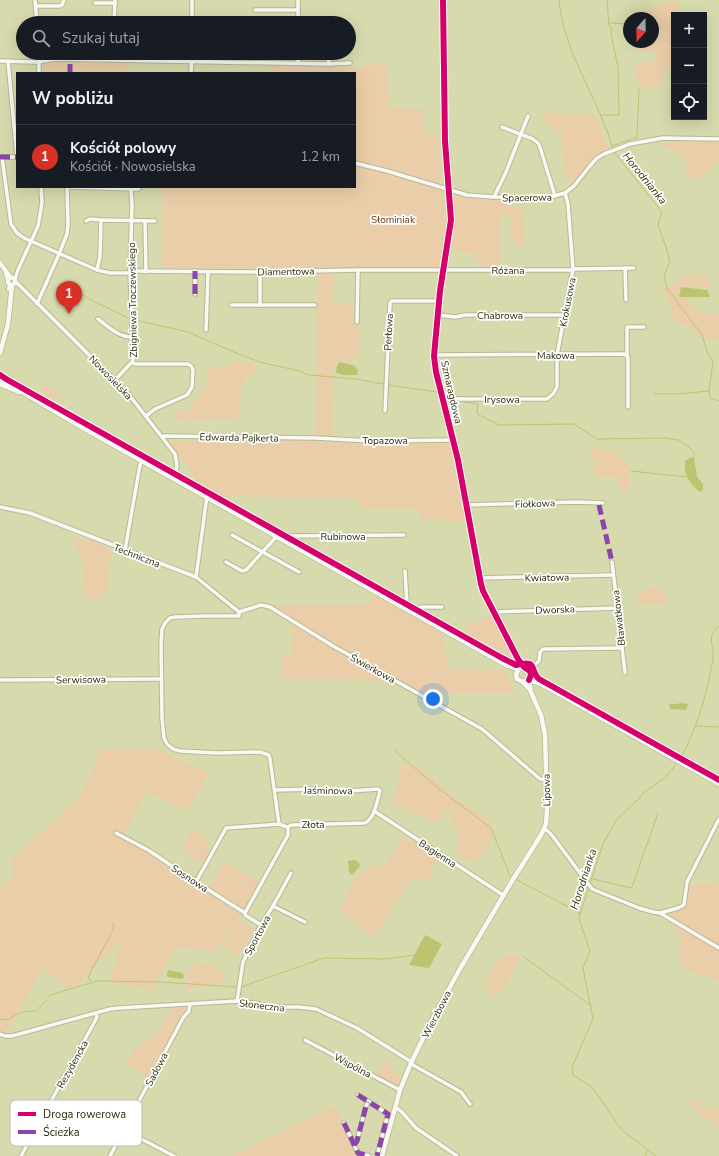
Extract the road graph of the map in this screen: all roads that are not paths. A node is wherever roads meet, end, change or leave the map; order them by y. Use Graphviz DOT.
graph roads {
  1 [pos="35,0"];
  2 [pos="64,0"];
  3 [pos="192,0"];
  4 [pos="298,0"];
  5 [pos="443,0"];
  6 [pos="115,2"];
  7 [pos="95,3"];
  8 [pos="36,6"];
  9 [pos="255,10"];
  10 [pos="298,10"];
  11 [pos="37,16"];
  12 [pos="114,16"];
  13 [pos="192,16"];
  14 [pos="298,16"];
  15 [pos="48,60"];
  16 [pos="113,60"];
  17 [pos="329,60"];
  18 [pos="0,61"];
  19 [pos="8,61"];
  20 [pos="39,61"];
  21 [pos="192,62"];
  22 [pos="298,63"];
  23 [pos="350,63"];
  24 [pos="329,64"];
  25 [pos="39,72"];
  26 [pos="191,72"];
  27 [pos="528,116"];
  28 [pos="502,127"];
  29 [pos="521,134"];
  30 [pos="719,138"];
  31 [pos="16,146"];
  32 [pos="1,157"];
  33 [pos="16,157"];
  34 [pos="356,163"];
  35 [pos="40,188"];
  36 [pos="67,188"];
  37 [pos="99,188"];
  38 [pos="139,188"];
  39 [pos="131,189"];
  40 [pos="449,189"];
  41 [pos="566,193"];
  42 [pos="555,196"];
  43 [pos="494,197"];
  44 [pos="102,220"];
  45 [pos="86,221"];
  46 [pos="132,221"];
  47 [pos="145,221"];
  48 [pos="155,221"];
  49 [pos="31,242"];
  50 [pos="59,254"];
  51 [pos="0,263"];
  52 [pos="625,268"];
  53 [pos="634,268"];
  54 [pos="573,269"];
  55 [pos="97,270"];
  56 [pos="358,270"];
  57 [pos="442,271"];
  58 [pos="130,272"];
  59 [pos="146,272"];
  60 [pos="195,272"];
  61 [pos="208,272"];
  62 [pos="260,272"];
  63 [pos="12,281"];
  64 [pos="195,294"];
  65 [pos="626,300"];
  66 [pos="439,301"];
  67 [pos="37,304"];
  68 [pos="231,305"];
  69 [pos="260,305"];
  70 [pos="315,305"];
  71 [pos="437,315"];
  72 [pos="564,315"];
  73 [pos="98,319"];
  74 [pos="357,322"];
  75 [pos="644,327"];
  76 [pos="206,330"];
  77 [pos="132,337"];
  78 [pos="0,353"];
  79 [pos="434,355"];
  80 [pos="557,355"];
  81 [pos="627,355"];
  82 [pos="132,362"];
  83 [pos="0,379"];
  84 [pos="115,380"];
  85 [pos="0,384"];
  86 [pos="557,387"];
  87 [pos="23,393"];
  88 [pos="442,398"];
  89 [pos="628,407"];
  90 [pos="385,411"];
  91 [pos="146,416"];
  92 [pos="162,437"];
  93 [pos="316,438"];
  94 [pos="454,440"];
  95 [pos="143,460"];
  96 [pos="174,478"];
  97 [pos="207,496"];
  98 [pos="603,503"];
  99 [pos="466,505"];
  100 [pos="0,507"];
  101 [pos="232,535"];
  102 [pos="404,535"];
  103 [pos="278,536"];
  104 [pos="284,540"];
  105 [pos="125,550"];
  106 [pos="264,552"];
  107 [pos="226,562"];
  108 [pos="612,562"];
  109 [pos="405,571"];
  110 [pos="299,572"];
  111 [pos="613,575"];
  112 [pos="196,578"];
  113 [pos="480,578"];
  114 [pos="442,607"];
  115 [pos="405,608"];
  116 [pos="617,608"];
  117 [pos="239,612"];
  118 [pos="494,612"];
  119 [pos="414,613"];
  120 [pos="622,648"];
  121 [pos="517,659"];
  122 [pos="508,665"];
  123 [pos="520,670"];
  124 [pos="529,670"];
  125 [pos="625,673"];
  126 [pos="530,678"];
  127 [pos="161,679"];
  128 [pos="0,680"];
  129 [pos="523,682"];
  130 [pos="540,683"];
  131 [pos="531,692"];
  132 [pos="546,780"];
  133 [pos="719,784"];
  134 [pos="275,790"];
  135 [pos="380,792"];
  136 [pos="374,811"];
  137 [pos="719,819"];
  138 [pos="279,824"];
  139 [pos="287,827"];
  140 [pos="544,828"];
  141 [pos="116,833"];
  142 [pos="290,872"];
  143 [pos="512,881"];
  144 [pos="196,882"];
  145 [pos="503,895"];
  146 [pos="273,906"];
  147 [pos="245,913"];
  148 [pos="660,913"];
  149 [pos="305,922"];
  150 [pos="261,925"];
  151 [pos="719,948"];
  152 [pos="237,1001"];
  153 [pos="190,1004"];
  154 [pos="96,1013"];
  155 [pos="0,1034"];
  156 [pos="305,1040"];
  157 [pos="411,1063"];
  158 [pos="400,1090"];
  159 [pos="358,1095"];
  160 [pos="52,1100"];
  161 [pos="140,1100"];
  162 [pos="368,1102"];
  163 [pos="470,1104"];
  164 [pos="395,1107"];
  165 [pos="390,1114"];
  166 [pos="344,1123"];
  167 [pos="142,1139"];
  168 [pos="354,1145"];
  169 [pos="26,1146"];
  170 [pos="115,1146"];
  171 [pos="21,1156"];
  172 [pos="110,1156"];
  173 [pos="174,1156"];
  174 [pos="370,1156"];
  175 [pos="377,1156"];
  176 [pos="382,1156"];
  177 [pos="457,1156"];
  1 -- 8 [label="street"];
  2 -- 8 [label="street"];
  3 -- 13 [label="street"];
  4 -- 10 [label="street"];
  5 -- 40 [label="street, Szmaragdowa"];
  6 -- 7 [label="street"];
  6 -- 12 [label="street"];
  8 -- 11 [label="street"];
  9 -- 10 [label="street"];
  10 -- 14 [label="street"];
  15 -- 20 [label="street"];
  16 -- 21 [label="street"];
  17 -- 24 [label="street"];
  18 -- 19 [label="street"];
  19 -- 20 [label="street"];
  19 -- 31 [label="street"];
  20 -- 25 [label="street"];
  21 -- 22 [label="street"];
  21 -- 26 [label="street"];
  22 -- 24 [label="street"];
  23 -- 24 [label="street"];
  27 -- 29 [label="street"];
  28 -- 29 [label="street"];
  29 -- 42 [label="street"];
  29 -- 43 [label="street"];
  30 -- 41 [label="street, Spacerowa"];
  32 -- 33 [label="street"];
  32 -- 49 [label="street, Diamentowa"];
  34 -- 40 [label="street, Spacerowa"];
  35 -- 49 [label="street"];
  36 -- 50 [label="street"];
  37 -- 39 [label="street"];
  38 -- 39 [label="street"];
  39 -- 46 [label="street, Zbigniewa Troczewskiego"];
  40 -- 43 [label="street, Spacerowa"];
  40 -- 57 [label="street, Szmaragdowa"];
  41 -- 42 [label="street, Spacerowa"];
  41 -- 54 [label="street, Krokusowa"];
  42 -- 43 [label="street, Spacerowa"];
  44 -- 45 [label="street"];
  44 -- 46 [label="street"];
  44 -- 55 [label="street"];
  46 -- 47 [label="street"];
  46 -- 58 [label="street, Zbigniewa Troczewskiego"];
  47 -- 48 [label="street"];
  47 -- 59 [label="street"];
  49 -- 50 [label="street, Diamentowa"];
  49 -- 63 [label="street"];
  50 -- 55 [label="street, Diamentowa"];
  50 -- 67 [label="street"];
  51 -- 63 [label="street, Nowosielska"];
  52 -- 53 [label="street, Różana"];
  52 -- 54 [label="street, Różana"];
  52 -- 65 [label="street"];
  54 -- 57 [label="street, Różana"];
  54 -- 72 [label="street, Krokusowa"];
  55 -- 58 [label="street, Diamentowa"];
  56 -- 57 [label="street, Diamentowa"];
  56 -- 62 [label="street, Diamentowa"];
  56 -- 74 [label="street"];
  57 -- 66 [label="street, Szmaragdowa"];
  58 -- 59 [label="street, Diamentowa"];
  58 -- 77 [label="street, Zbigniewa Troczewskiego"];
  59 -- 60 [label="street, Diamentowa"];
  60 -- 61 [label="street, Diamentowa"];
  60 -- 64 [label="street"];
  61 -- 62 [label="street, Diamentowa"];
  61 -- 76 [label="street"];
  62 -- 69 [label="street"];
  63 -- 67 [label="street, Nowosielska"];
  63 -- 78 [label="street"];
  66 -- 71 [label="street, Szmaragdowa"];
  66 -- 90 [label="street, Perłowa"];
  67 -- 84 [label="street, Nowosielska"];
  68 -- 69 [label="street"];
  69 -- 70 [label="street"];
  71 -- 72 [label="street, Chabrowa"];
  71 -- 79 [label="street, Szmaragdowa"];
  72 -- 80 [label="street, Krokusowa"];
  73 -- 77 [label="street"];
  75 -- 81 [label="street"];
  77 -- 82 [label="street, Zbigniewa Troczewskiego"];
  79 -- 80 [label="street, Makowa"];
  79 -- 88 [label="street, Szmaragdowa"];
  80 -- 81 [label="street, Makowa"];
  80 -- 86 [label="street, Krokusowa"];
  81 -- 89 [label="street"];
  82 -- 84 [label="street"];
  82 -- 91 [label="street"];
  83 -- 87 [label="street"];
  84 -- 91 [label="street, Nowosielska"];
  85 -- 87 [label="street"];
  86 -- 88 [label="street, Irysowa"];
  87 -- 95 [label="street"];
  88 -- 94 [label="street, Szmaragdowa"];
  91 -- 92 [label="street, Nowosielska"];
  92 -- 93 [label="street, Edwarda Pajkerta"];
  92 -- 96 [label="street, Nowosielska"];
  93 -- 94 [label="street, Topazowa"];
  94 -- 99 [label="street, Szmaragdowa"];
  95 -- 96 [label="street"];
  95 -- 105 [label="street"];
  96 -- 97 [label="street"];
  97 -- 103 [label="street"];
  97 -- 112 [label="street"];
  98 -- 99 [label="street, Fiołkowa"];
  99 -- 113 [label="street, Szmaragdowa"];
  100 -- 105 [label="street, Techniczna"];
  101 -- 106 [label="street"];
  102 -- 104 [label="street, Rubinowa"];
  103 -- 104 [label="street"];
  103 -- 106 [label="street"];
  104 -- 115 [label="street"];
  105 -- 112 [label="street, Techniczna"];
  106 -- 107 [label="street"];
  106 -- 110 [label="street"];
  108 -- 111 [label="street, Bławatkowa"];
  109 -- 115 [label="street"];
  111 -- 113 [label="street, Kwiatowa"];
  111 -- 116 [label="street, Bławatkowa"];
  112 -- 117 [label="street"];
  113 -- 118 [label="street, Szmaragdowa"];
  114 -- 119 [label="street"];
  115 -- 119 [label="street"];
  116 -- 118 [label="street, Dworska"];
  116 -- 120 [label="street, Bławatkowa"];
  117 -- 127 [label="street, Świerkowa"];
  117 -- 132 [label="street, Świerkowa"];
  118 -- 121 [label="street, Szmaragdowa"];
  119 -- 122 [label="street"];
  120 -- 124 [label="street"];
  120 -- 125 [label="street, Bławatkowa"];
  121 -- 122 [label="street"];
  121 -- 123 [label="street, Szmaragdowa"];
  122 -- 123 [label="street"];
  123 -- 124 [label="street"];
  123 -- 129 [label="street, Lipowa"];
  124 -- 126 [label="street, Lipowa"];
  126 -- 129 [label="street"];
  126 -- 130 [label="street"];
  126 -- 131 [label="street, Lipowa"];
  127 -- 128 [label="street, Serwisowa"];
  127 -- 134 [label="street"];
  129 -- 131 [label="street, Lipowa"];
  130 -- 131 [label="street"];
  130 -- 133 [label="street"];
  131 -- 132 [label="street, Lipowa"];
  132 -- 140 [label="street, Lipowa"];
  134 -- 135 [label="street, Jaśminowa"];
  134 -- 138 [label="street"];
  135 -- 136 [label="street, Złota"];
  136 -- 139 [label="street, Złota"];
  136 -- 145 [label="street, Bagienna"];
  137 -- 148 [label="street"];
  138 -- 139 [label="street, Złota"];
  138 -- 144 [label="street, Złota"];
  139 -- 147 [label="street"];
  140 -- 143 [label="street, Lipowa"];
  140 -- 148 [label="street"];
  141 -- 144 [label="street, Sosnowa"];
  142 -- 146 [label="street"];
  143 -- 145 [label="street, Wierzbowa"];
  144 -- 147 [label="street, Sosnowa"];
  145 -- 157 [label="street, Wierzbowa"];
  146 -- 149 [label="street, Sportowa"];
  146 -- 150 [label="street, Sportowa"];
  147 -- 150 [label="street, Sosnowa"];
  148 -- 151 [label="street"];
  150 -- 152 [label="street, Sportowa"];
  152 -- 153 [label="street, Słoneczna"];
  152 -- 157 [label="street, Słoneczna"];
  153 -- 154 [label="street, Słoneczna"];
  153 -- 161 [label="street, Sadowa"];
  154 -- 155 [label="street, Słoneczna"];
  154 -- 160 [label="street, Rezydencka"];
  156 -- 158 [label="street, Wspólna"];
  157 -- 158 [label="street, Wierzbowa"];
  157 -- 163 [label="street, Słoneczna"];
  158 -- 164 [label="street, Wierzbowa"];
  159 -- 162 [label="street"];
  162 -- 165 [label="street"];
  162 -- 168 [label="street"];
  164 -- 165 [label="street, Wierzbowa"];
  164 -- 177 [label="street"];
  165 -- 175 [label="street"];
  165 -- 176 [label="street, Wierzbowa"];
  166 -- 168 [label="street"];
  167 -- 173 [label="street"];
  168 -- 174 [label="street"];
  169 -- 171 [label="street, Rezydencka"];
  170 -- 172 [label="street, Sadowa"];
}
